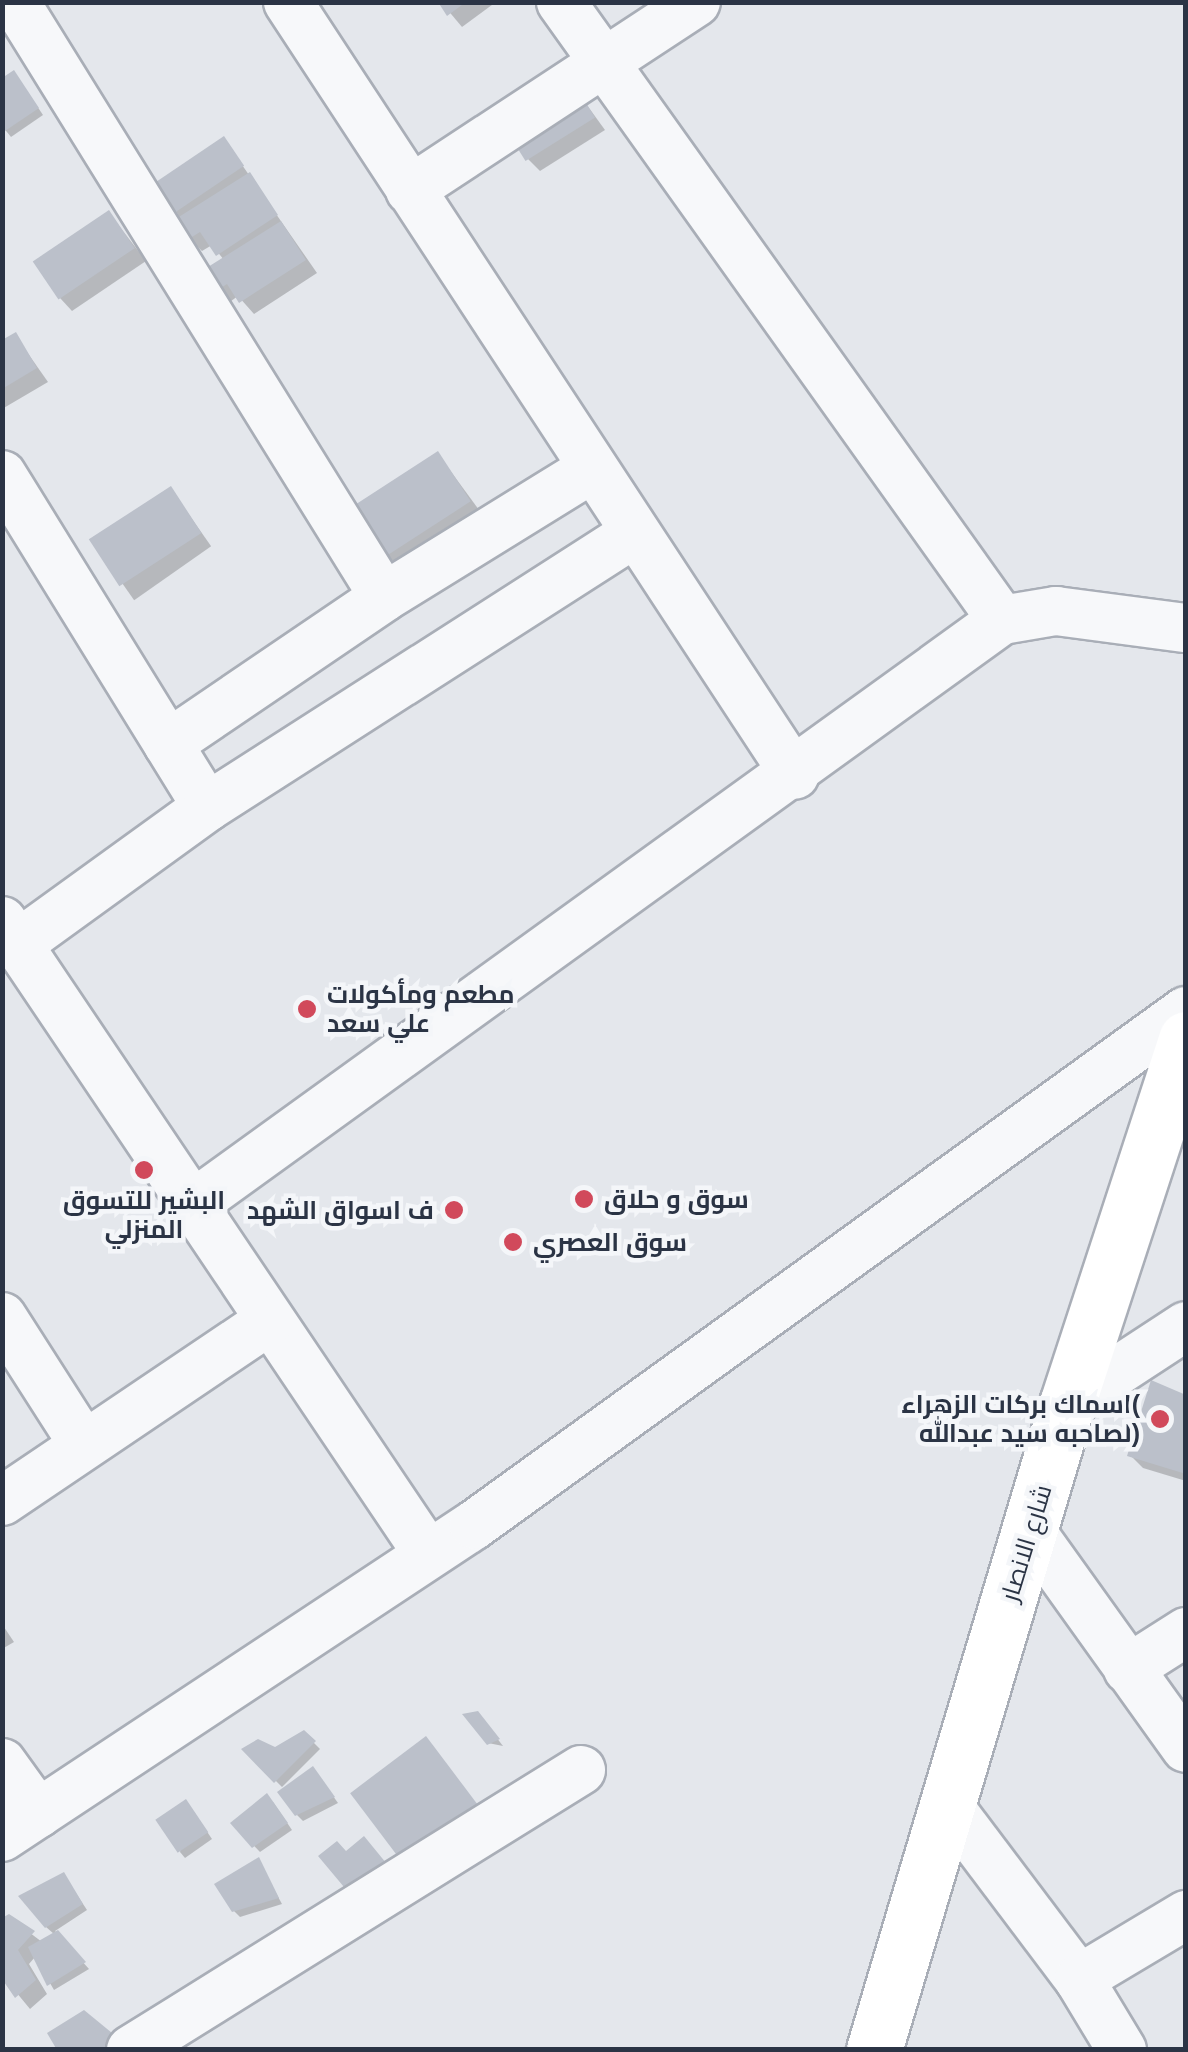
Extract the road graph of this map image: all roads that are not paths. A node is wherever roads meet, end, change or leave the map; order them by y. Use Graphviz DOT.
graph roads {
  1 [pos="15,2"];
  2 [pos="288,2"];
  3 [pos="561,2"];
  4 [pos="696,2"];
  5 [pos="603,65"];
  6 [pos="410,190"];
  7 [pos="591,469"];
  8 [pos="2,475"];
  9 [pos="633,534"];
  10 [pos="384,598"];
  11 [pos="1002,620"];
  12 [pos="1186,628"];
  13 [pos="168,744"];
  14 [pos="795,775"];
  15 [pos="207,807"];
  16 [pos="10,933"];
  17 [pos="1186,1011"];
  18 [pos="1186,1038"];
  19 [pos="192,1205"];
  20 [pos="2,1317"];
  21 [pos="270,1320"];
  22 [pos="1186,1326"];
  23 [pos="1068,1404"];
  24 [pos="84,1445"];
  25 [pos="2,1501"];
  26 [pos="1030,1530"];
  27 [pos="428,1554"];
  28 [pos="1186,1632"];
  29 [pos="1128,1669"];
  30 [pos="1186,1748"];
  31 [pos="2,1763"];
  32 [pos="582,1770"];
  33 [pos="947,1804"];
  34 [pos="20,1825"];
  35 [pos="1186,1915"];
  36 [pos="1079,1979"];
  37 [pos="132,2050"];
  38 [pos="874,2050"];
  39 [pos="1122,2050"];
  1 -- 10 [label="street"];
  2 -- 6 [label="street"];
  3 -- 5 [label="street"];
  4 -- 5 [label="street"];
  5 -- 6 [label="street"];
  5 -- 11 [label="street"];
  6 -- 7 [label="street"];
  7 -- 9 [label="street"];
  7 -- 10 [label="street"];
  8 -- 13 [label="street"];
  9 -- 14 [label="street"];
  9 -- 15 [label="street"];
  10 -- 13 [label="street"];
  11 -- 12 [label="street"];
  11 -- 14 [label="street"];
  13 -- 15 [label="street"];
  14 -- 19 [label="street"];
  15 -- 16 [label="street"];
  16 -- 19 [label="street"];
  17 -- 27 [label="street"];
  18 -- 23 [label="street, شارع الانصار"];
  19 -- 21 [label="street"];
  20 -- 24 [label="street"];
  21 -- 24 [label="street"];
  21 -- 27 [label="street"];
  22 -- 23 [label="street"];
  23 -- 26 [label="street, شارع الانصار"];
  24 -- 25 [label="street"];
  26 -- 29 [label="street"];
  26 -- 33 [label="street, شارع الانصار"];
  27 -- 34 [label="street"];
  28 -- 29 [label="street"];
  29 -- 30 [label="street"];
  31 -- 34 [label="street"];
  32 -- 37 [label="street"];
  33 -- 36 [label="street"];
  33 -- 38 [label="street, شارع الانصار"];
  35 -- 36 [label="street"];
  36 -- 39 [label="street"];
}
